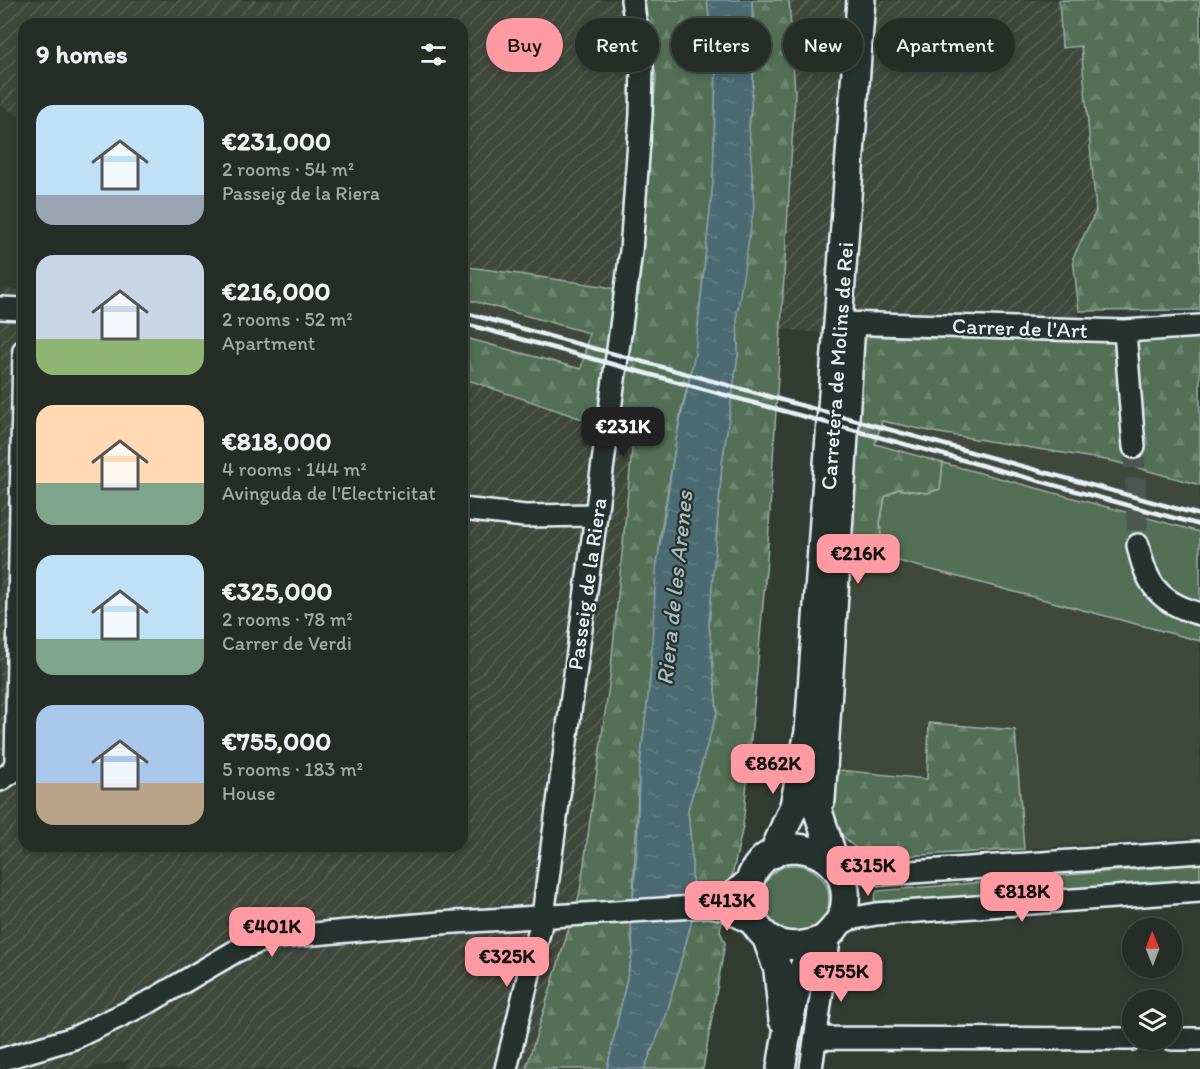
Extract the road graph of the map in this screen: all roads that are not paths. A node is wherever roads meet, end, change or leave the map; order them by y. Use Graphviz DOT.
graph roads {
  1 [pos="632,0"];
  2 [pos="861,0"];
  3 [pos="0,308"];
  4 [pos="18,309"];
  5 [pos="847,324"];
  6 [pos="1200,326"];
  7 [pos="1125,332"];
  8 [pos="1134,447"];
  9 [pos="468,510"];
  10 [pos="596,515"];
  11 [pos="1138,545"];
  12 [pos="1200,614"];
  13 [pos="18,659"];
  14 [pos="809,732"];
  15 [pos="0,780"];
  16 [pos="1200,852"];
  17 [pos="773,854"];
  18 [pos="833,857"];
  19 [pos="752,876"];
  20 [pos="1200,891"];
  21 [pos="710,906"];
  22 [pos="543,916"];
  23 [pos="761,931"];
  24 [pos="828,933"];
  25 [pos="816,1038"];
  26 [pos="1122,1039"];
  27 [pos="1182,1039"];
  28 [pos="1200,1039"];
  29 [pos="783,1057"];
  30 [pos="0,1060"];
  31 [pos="506,1069"];
  32 [pos="811,1069"];
  1 -- 10 [label="street, Passeig de la Riera"];
  2 -- 5 [label="main road, Carretera de Molins de Rei"];
  3 -- 4 [label="street"];
  5 -- 7 [label="street, Carrer de l'Art"];
  5 -- 14 [label="main road, Carretera de Molins de Rei"];
  5 -- 18 [label="street, Carretera de Molins de Rei"];
  6 -- 7 [label="street, Carrer de l'Art"];
  7 -- 8 [label="street"];
  9 -- 10 [label="street"];
  10 -- 22 [label="street, Passeig de la Riera"];
  11 -- 12 [label="street"];
  13 -- 15 [label="street"];
  14 -- 17 [label="main road, Carretera de Molins de Rei"];
  14 -- 18 [label="main road, Carretera de Molins de Rei"];
  16 -- 18 [label="street"];
  17 -- 18 [label="main road"];
  17 -- 19 [label="main road, Carretera de Molins de Rei"];
  18 -- 24 [label="main road, Carretera de Molins de Rei"];
  19 -- 21 [label="street"];
  19 -- 23 [label="main road"];
  20 -- 24 [label="street"];
  21 -- 22 [label="street"];
  21 -- 23 [label="street"];
  22 -- 30 [label="street"];
  22 -- 31 [label="street, Passeig de la Riera"];
  23 -- 24 [label="main road"];
  23 -- 29 [label="main road"];
  24 -- 25 [label="street"];
  24 -- 29 [label="main road, Carretera de Molins de Rei"];
  25 -- 26 [label="street"];
  25 -- 32 [label="street"];
  27 -- 28 [label="street"];
}
